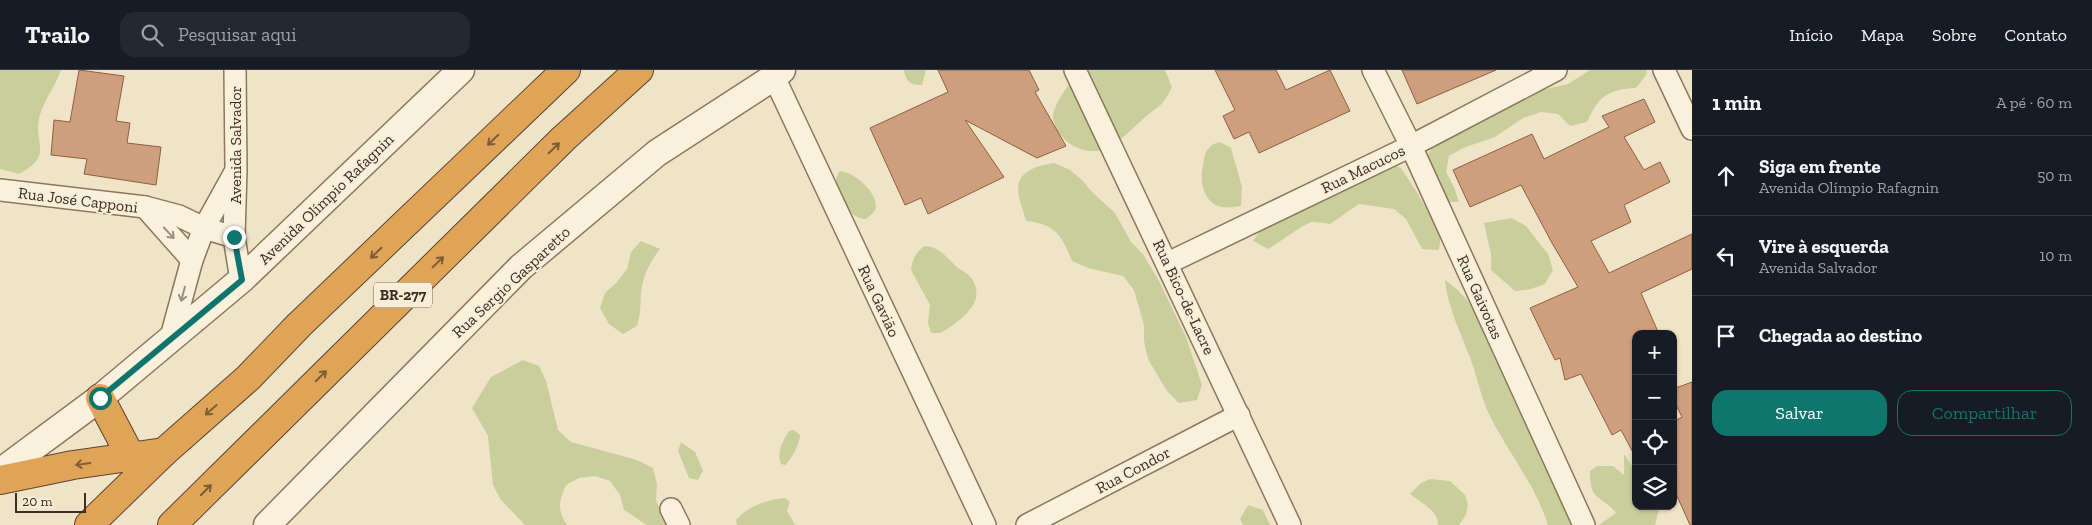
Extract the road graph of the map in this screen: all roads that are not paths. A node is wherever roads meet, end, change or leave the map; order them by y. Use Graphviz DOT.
graph roads {
  1 [pos="235,70"];
  2 [pos="461,70"];
  3 [pos="566,70"];
  4 [pos="639,70"];
  5 [pos="1075,70"];
  6 [pos="1374,70"];
  7 [pos="1556,70"];
  8 [pos="1664,70"];
  9 [pos="778,73"];
  10 [pos="1692,129"];
  11 [pos="1412,146"];
  12 [pos="236,170"];
  13 [pos="0,190"];
  14 [pos="145,208"];
  15 [pos="204,228"];
  16 [pos="234,237"];
  17 [pos="192,260"];
  18 [pos="1168,263"];
  19 [pos="242,280"];
  20 [pos="171,337"];
  21 [pos="100,398"];
  22 [pos="1239,415"];
  23 [pos="164,452"];
  24 [pos="131,457"];
  25 [pos="0,472"];
  26 [pos="0,480"];
  27 [pos="90,525"];
  28 [pos="172,525"];
  29 [pos="267,525"];
  30 [pos="984,525"];
  31 [pos="1028,525"];
  32 [pos="1290,525"];
  33 [pos="1584,525"];
  1 -- 12 [label="street, Avenida Salvador"];
  2 -- 19 [label="street, Avenida Olímpio Rafagnin"];
  3 -- 23 [label="highway, BR-277, one-way"];
  28 -- 4 [label="highway, BR-277, one-way"];
  5 -- 18 [label="street, Rua Bico-de-Lacre"];
  6 -- 11 [label="street, Rua Gaivotas"];
  7 -- 11 [label="street, Rua Macucos"];
  8 -- 10 [label="street"];
  9 -- 29 [label="street, Rua Sergio Gasparetto"];
  9 -- 30 [label="street, Rua Gavião"];
  11 -- 18 [label="street, Rua Macucos"];
  11 -- 33 [label="street, Rua Gaivotas"];
  12 -- 15 [label="street"];
  12 -- 16 [label="street, Avenida Salvador"];
  13 -- 14 [label="street, Rua José Capponi"];
  14 -- 15 [label="street"];
  14 -- 17 [label="street, Rua José Capponi, one-way"];
  15 -- 16 [label="street"];
  15 -- 17 [label="street"];
  16 -- 19 [label="street, Avenida Salvador"];
  17 -- 20 [label="street, one-way"];
  18 -- 22 [label="street, Rua Bico-de-Lacre"];
  19 -- 20 [label="street, Avenida Olímpio Rafagnin"];
  20 -- 21 [label="street, Avenida Olímpio Rafagnin"];
  21 -- 24 [label="highway"];
  21 -- 25 [label="street, Avenida Olímpio Rafagnin"];
  22 -- 31 [label="street, Rua Condor"];
  22 -- 32 [label="street, Rua Bico-de-Lacre"];
  23 -- 24 [label="highway"];
  23 -- 27 [label="highway, BR-277"];
  24 -- 26 [label="highway, one-way"];
}
